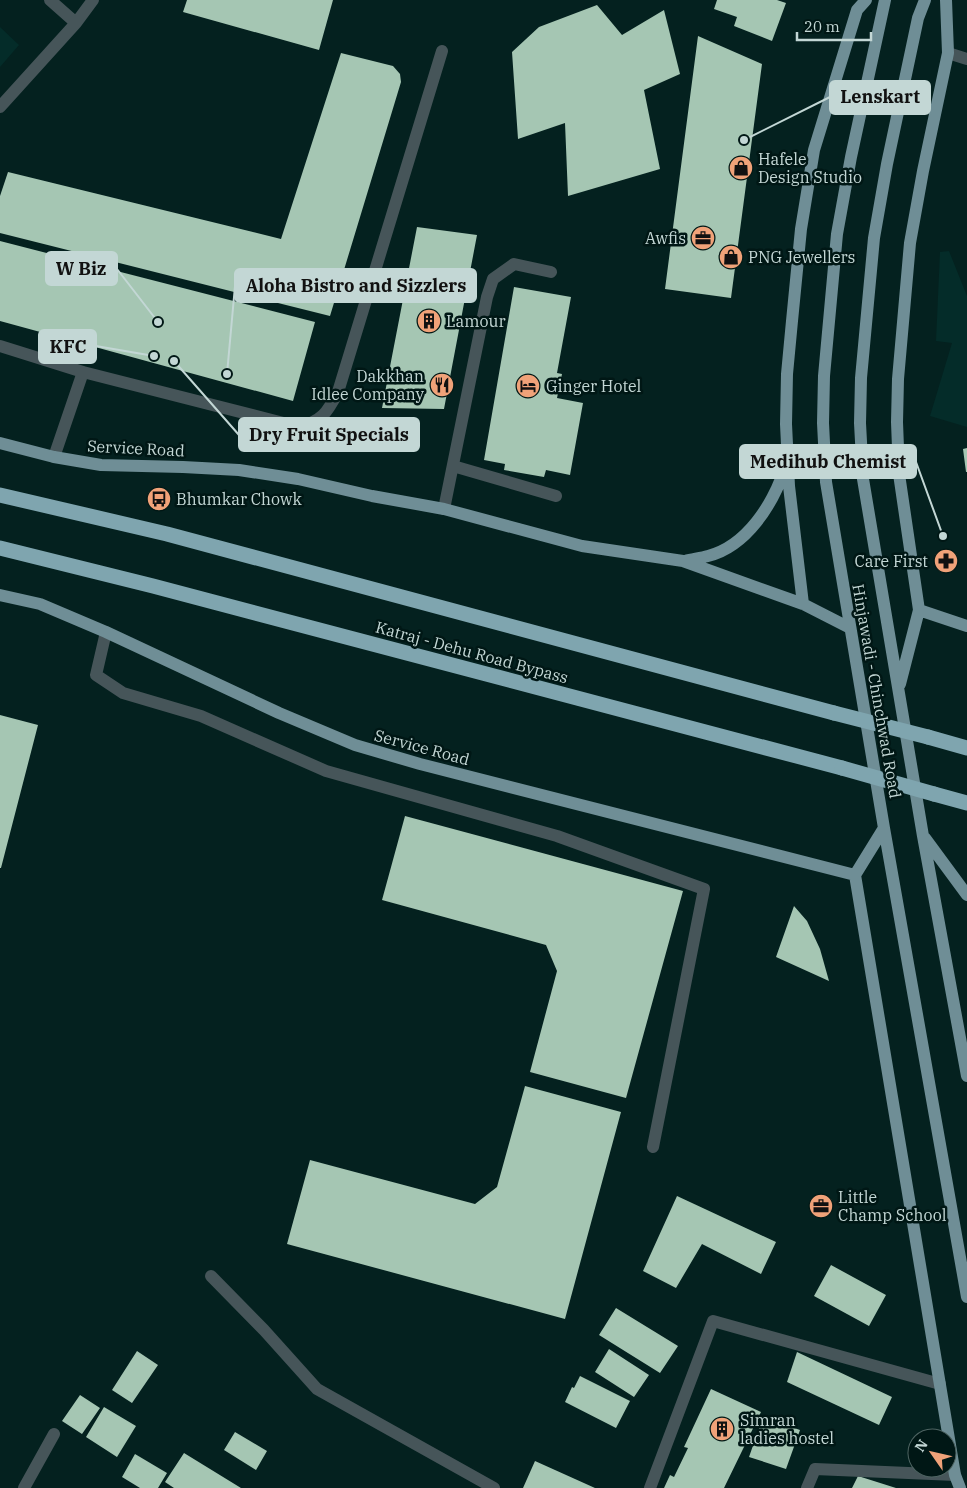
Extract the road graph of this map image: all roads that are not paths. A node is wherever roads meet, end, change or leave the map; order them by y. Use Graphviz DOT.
graph roads {
  1 [pos="50,0"];
  2 [pos="93,0"];
  3 [pos="866,0"];
  4 [pos="885,0"];
  5 [pos="926,0"];
  6 [pos="946,0"];
  7 [pos="76,23"];
  8 [pos="442,51"];
  9 [pos="948,53"];
  10 [pos="967,59"];
  11 [pos="0,107"];
  12 [pos="551,272"];
  13 [pos="0,346"];
  14 [pos="83,372"];
  15 [pos="0,443"];
  16 [pos="54,457"];
  17 [pos="788,460"];
  18 [pos="453,466"];
  19 [pos="0,495"];
  20 [pos="556,496"];
  21 [pos="444,509"];
  22 [pos="0,548"];
  23 [pos="683,561"];
  24 [pos="0,595"];
  25 [pos="803,604"];
  26 [pos="919,610"];
  27 [pos="967,626"];
  28 [pos="850,628"];
  29 [pos="106,632"];
  30 [pos="899,690"];
  31 [pos="967,748"];
  32 [pos="967,803"];
  33 [pos="884,828"];
  34 [pos="924,836"];
  35 [pos="854,875"];
  36 [pos="967,895"];
  37 [pos="967,1076"];
  38 [pos="653,1147"];
  39 [pos="211,1276"];
  40 [pos="967,1297"];
  41 [pos="940,1384"];
  42 [pos="947,1428"];
  43 [pos="54,1434"];
  44 [pos="907,1473"];
  45 [pos="24,1488"];
  46 [pos="494,1488"];
  47 [pos="650,1488"];
  48 [pos="807,1488"];
  1 -- 7 [label="street"];
  2 -- 7 [label="street"];
  3 -- 17 [label="main road"];
  4 -- 28 [label="main road, Hinjawadi - Chinchwad Road"];
  5 -- 30 [label="main road, Hinjawadi - Chinchwad Road"];
  6 -- 9 [label="main road"];
  7 -- 11 [label="street"];
  8 -- 14 [label="street"];
  9 -- 10 [label="street"];
  9 -- 26 [label="main road"];
  12 -- 18 [label="street"];
  13 -- 14 [label="street"];
  14 -- 16 [label="street"];
  15 -- 16 [label="main road, Service Road"];
  16 -- 21 [label="main road, Service Road"];
  17 -- 23 [label="main road"];
  17 -- 25 [label="main road"];
  18 -- 20 [label="street"];
  18 -- 21 [label="street"];
  19 -- 31 [label="highway, bridge"];
  21 -- 23 [label="main road, Service Road"];
  22 -- 32 [label="highway, Katraj - Dehu Road Bypass, bridge"];
  23 -- 25 [label="main road"];
  24 -- 29 [label="main road, Service Road"];
  25 -- 28 [label="main road"];
  26 -- 27 [label="main road"];
  26 -- 30 [label="main road"];
  28 -- 33 [label="main road, Hinjawadi - Chinchwad Road"];
  29 -- 35 [label="main road, Service Road"];
  29 -- 38 [label="street"];
  30 -- 34 [label="main road, Hinjawadi - Chinchwad Road"];
  33 -- 35 [label="main road"];
  33 -- 40 [label="main road, Hinjawadi - Chinchwad Road"];
  34 -- 36 [label="main road"];
  34 -- 37 [label="main road, Hinjawadi - Chinchwad Road"];
  35 -- 41 [label="main road"];
  39 -- 46 [label="street"];
  41 -- 42 [label="main road"];
  41 -- 47 [label="street"];
  43 -- 45 [label="street"];
  44 -- 48 [label="street"];
}
